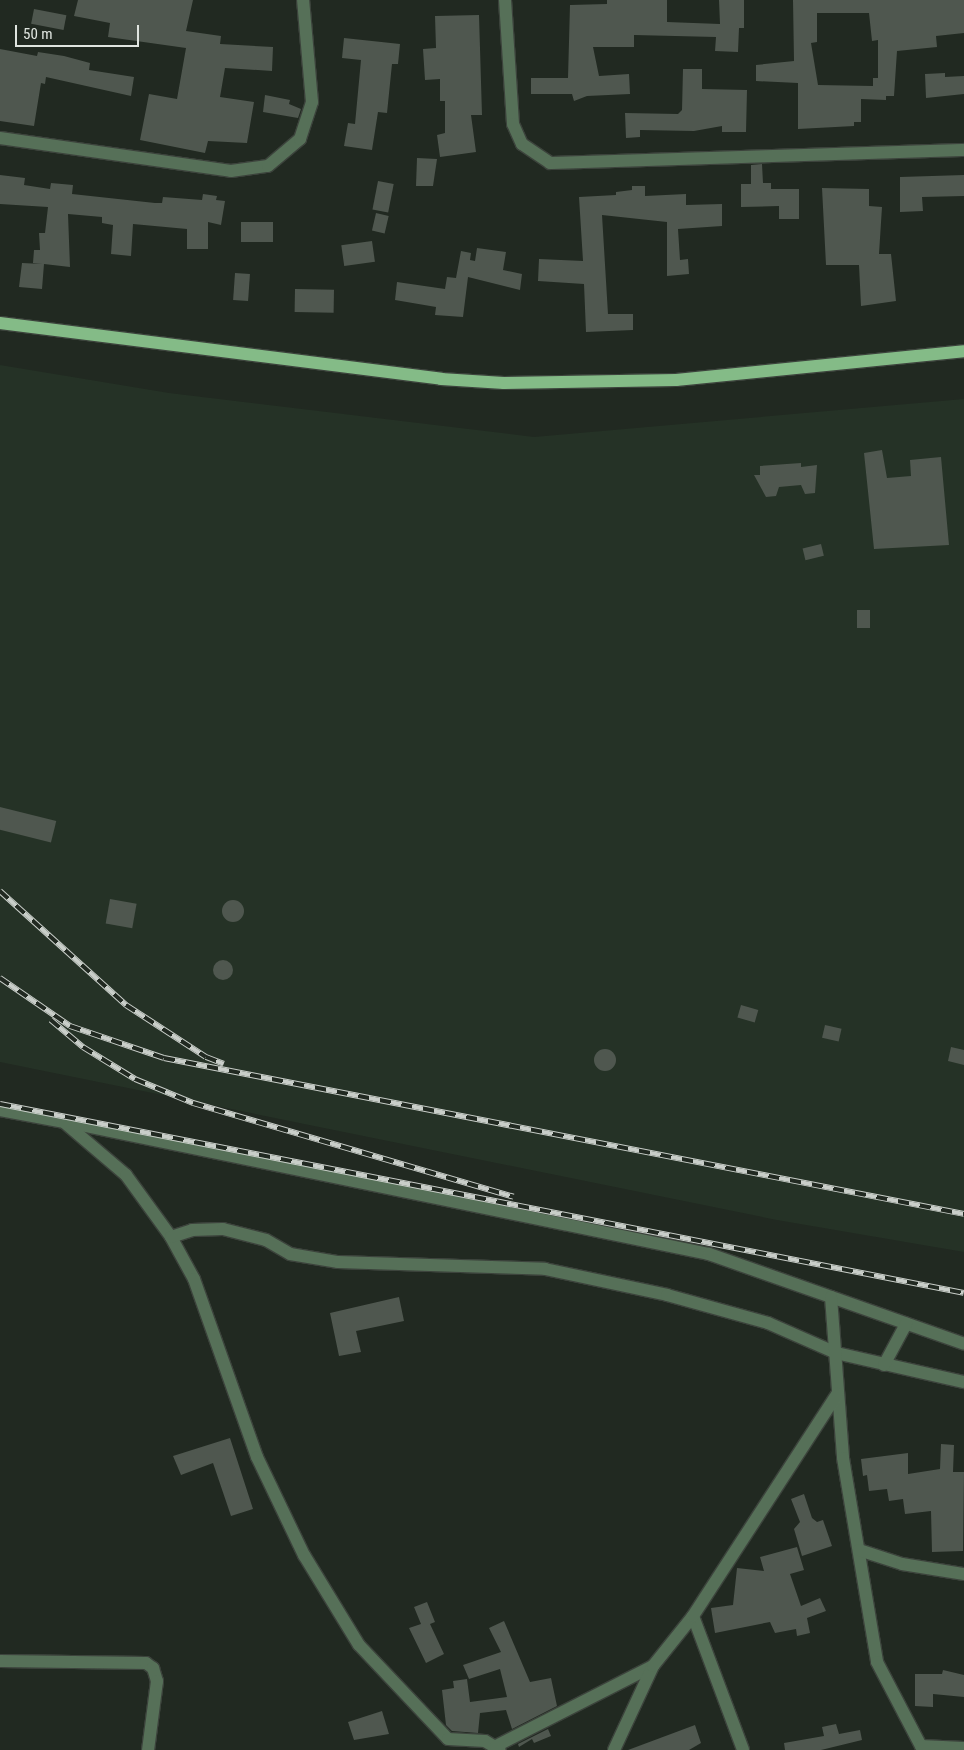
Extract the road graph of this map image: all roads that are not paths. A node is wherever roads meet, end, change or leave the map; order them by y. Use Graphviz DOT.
graph roads {
  1 [pos="303,0"];
  2 [pos="505,0"];
  3 [pos="0,138"];
  4 [pos="964,150"];
  5 [pos="0,324"];
  6 [pos="964,351"];
  7 [pos="0,1110"];
  8 [pos="64,1122"];
  9 [pos="171,1237"];
  10 [pos="830,1297"];
  11 [pos="906,1324"];
  12 [pos="964,1344"];
  13 [pos="836,1352"];
  14 [pos="884,1366"];
  15 [pos="964,1382"];
  16 [pos="838,1394"];
  17 [pos="859,1550"];
  18 [pos="964,1574"];
  19 [pos="693,1616"];
  20 [pos="0,1661"];
  21 [pos="653,1666"];
  22 [pos="498,1748"];
  23 [pos="922,1748"];
  24 [pos="964,1748"];
  25 [pos="148,1750"];
  26 [pos="614,1750"];
  27 [pos="744,1750"];
  1 -- 3 [label="street"];
  2 -- 4 [label="street"];
  5 -- 6 [label="main road"];
  7 -- 8 [label="street"];
  8 -- 9 [label="street"];
  8 -- 10 [label="street"];
  9 -- 13 [label="street"];
  9 -- 22 [label="street"];
  10 -- 11 [label="street"];
  10 -- 13 [label="street"];
  11 -- 12 [label="street"];
  11 -- 14 [label="street"];
  13 -- 14 [label="street"];
  13 -- 16 [label="street"];
  14 -- 15 [label="street"];
  16 -- 17 [label="street"];
  16 -- 19 [label="street"];
  17 -- 18 [label="street"];
  17 -- 23 [label="street"];
  19 -- 21 [label="street"];
  19 -- 27 [label="street"];
  20 -- 25 [label="street"];
  21 -- 22 [label="street"];
  21 -- 26 [label="street"];
  23 -- 24 [label="street"];
}
